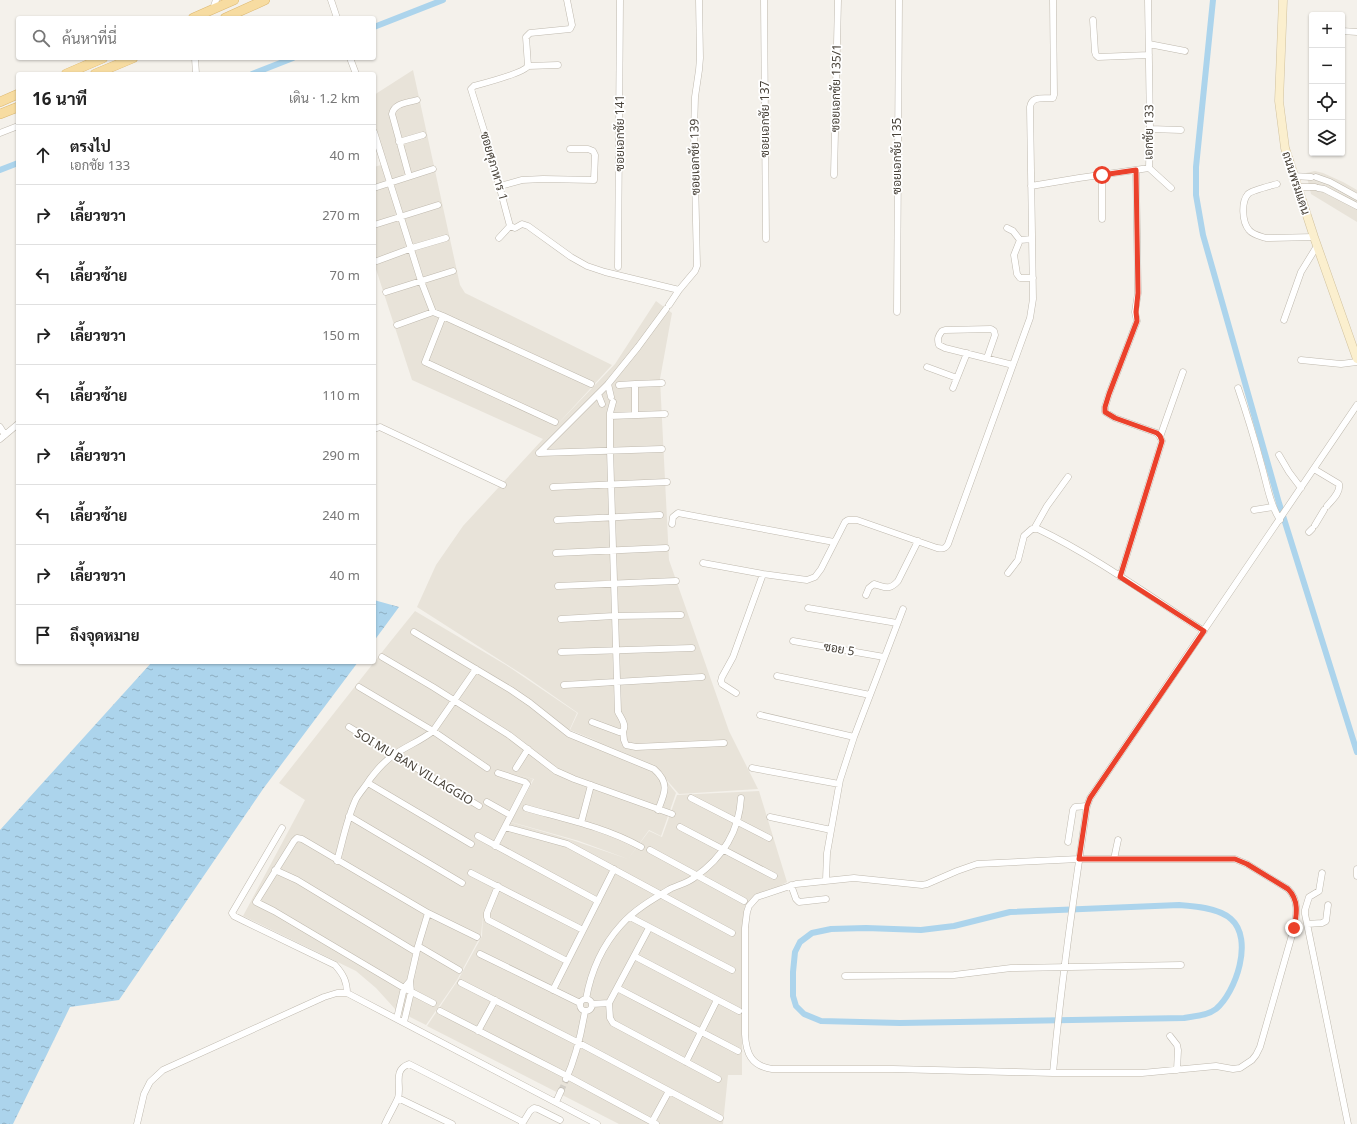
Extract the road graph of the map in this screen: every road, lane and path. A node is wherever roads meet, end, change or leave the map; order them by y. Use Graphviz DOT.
graph roads {
  1 [pos="234,0"];
  2 [pos="265,0"];
  3 [pos="331,0"];
  4 [pos="567,0"];
  5 [pos="620,0"];
  6 [pos="699,0"];
  7 [pos="764,0"];
  8 [pos="838,0"];
  9 [pos="899,0"];
  10 [pos="1053,0"];
  11 [pos="1148,0"];
  12 [pos="1283,0"];
  13 [pos="214,9"];
  14 [pos="198,16"];
  15 [pos="229,16"];
  16 [pos="336,16"];
  17 [pos="1093,20"];
  18 [pos="1345,31"];
  19 [pos="1357,32"];
  20 [pos="1149,44"];
  21 [pos="1185,51"];
  22 [pos="1149,55"];
  23 [pos="98,60"];
  24 [pos="128,60"];
  25 [pos="194,60"];
  26 [pos="351,60"];
  27 [pos="558,65"];
  28 [pos="528,66"];
  29 [pos="71,72"];
  30 [pos="100,72"];
  31 [pos="196,72"];
  32 [pos="355,72"];
  33 [pos="16,95"];
  34 [pos="417,100"];
  35 [pos="0,102"];
  36 [pos="16,107"];
  37 [pos="0,114"];
  38 [pos="16,127"];
  39 [pos="1150,129"];
  40 [pos="1181,130"];
  41 [pos="0,133"];
  42 [pos="423,135"];
  43 [pos="376,138"];
  44 [pos="398,142"];
  45 [pos="570,149"];
  46 [pos="1149,168"];
  47 [pos="433,169"];
  48 [pos="1136,170"];
  49 [pos="834,175"];
  50 [pos="1102,175"];
  51 [pos="409,176"];
  52 [pos="1293,176"];
  53 [pos="1316,177"];
  54 [pos="390,183"];
  55 [pos="1277,184"];
  56 [pos="500,186"];
  57 [pos="1031,186"];
  58 [pos="376,187"];
  59 [pos="1298,187"];
  60 [pos="1171,188"];
  61 [pos="1318,188"];
  62 [pos="1357,197"];
  63 [pos="438,204"];
  64 [pos="1357,206"];
  65 [pos="401,216"];
  66 [pos="1102,219"];
  67 [pos="376,224"];
  68 [pos="510,226"];
  69 [pos="1006,228"];
  70 [pos="1314,237"];
  71 [pos="446,238"];
  72 [pos="499,238"];
  73 [pos="766,238"];
  74 [pos="1032,239"];
  75 [pos="1020,240"];
  76 [pos="1317,246"];
  77 [pos="412,248"];
  78 [pos="377,260"];
  79 [pos="618,267"];
  80 [pos="453,271"];
  81 [pos="1033,278"];
  82 [pos="421,281"];
  83 [pos="679,290"];
  84 [pos="386,292"];
  85 [pos="433,312"];
  86 [pos="896,312"];
  87 [pos="442,316"];
  88 [pos="1284,320"];
  89 [pos="397,325"];
  90 [pos="967,353"];
  91 [pos="987,358"];
  92 [pos="1301,360"];
  93 [pos="1357,360"];
  94 [pos="1013,366"];
  95 [pos="927,368"];
  96 [pos="1183,372"];
  97 [pos="957,378"];
  98 [pos="662,383"];
  99 [pos="591,384"];
  100 [pos="608,384"];
  101 [pos="635,384"];
  102 [pos="619,385"];
  103 [pos="953,388"];
  104 [pos="1238,388"];
  105 [pos="598,394"];
  106 [pos="1357,406"];
  107 [pos="607,411"];
  108 [pos="665,414"];
  109 [pos="635,415"];
  110 [pos="555,422"];
  111 [pos="16,426"];
  112 [pos="0,427"];
  113 [pos="376,428"];
  114 [pos="1160,436"];
  115 [pos="2,437"];
  116 [pos="662,449"];
  117 [pos="610,450"];
  118 [pos="1279,455"];
  119 [pos="1314,469"];
  120 [pos="1068,477"];
  121 [pos="667,482"];
  122 [pos="610,484"];
  123 [pos="503,485"];
  124 [pos="552,488"];
  125 [pos="1301,488"];
  126 [pos="1273,507"];
  127 [pos="1254,510"];
  128 [pos="660,515"];
  129 [pos="611,517"];
  130 [pos="1280,519"];
  131 [pos="557,520"];
  132 [pos="672,524"];
  133 [pos="1034,529"];
  134 [pos="1312,529"];
  135 [pos="918,541"];
  136 [pos="834,542"];
  137 [pos="666,548"];
  138 [pos="612,551"];
  139 [pos="556,553"];
  140 [pos="703,563"];
  141 [pos="1008,573"];
  142 [pos="763,574"];
  143 [pos="1120,577"];
  144 [pos="676,581"];
  145 [pos="613,584"];
  146 [pos="558,586"];
  147 [pos="866,595"];
  148 [pos="808,608"];
  149 [pos="903,609"];
  150 [pos="681,615"];
  151 [pos="614,616"];
  152 [pos="561,619"];
  153 [pos="898,623"];
  154 [pos="1204,631"];
  155 [pos="414,632"];
  156 [pos="793,642"];
  157 [pos="692,648"];
  158 [pos="615,650"];
  159 [pos="561,652"];
  160 [pos="382,657"];
  161 [pos="884,658"];
  162 [pos="476,669"];
  163 [pos="776,676"];
  164 [pos="702,677"];
  165 [pos="616,682"];
  166 [pos="564,685"];
  167 [pos="359,687"];
  168 [pos="736,693"];
  169 [pos="870,695"];
  170 [pos="454,700"];
  171 [pos="760,715"];
  172 [pos="592,722"];
  173 [pos="349,727"];
  174 [pos="433,731"];
  175 [pos="623,731"];
  176 [pos="854,737"];
  177 [pos="724,743"];
  178 [pos="528,749"];
  179 [pos="394,754"];
  180 [pos="487,768"];
  181 [pos="516,768"];
  182 [pos="752,768"];
  183 [pos="498,773"];
  184 [pos="368,783"];
  185 [pos="839,784"];
  186 [pos="590,785"];
  187 [pos="691,798"];
  188 [pos="741,798"];
  189 [pos="487,802"];
  190 [pos="479,806"];
  191 [pos="1087,806"];
  192 [pos="526,808"];
  193 [pos="658,810"];
  194 [pos="510,814"];
  195 [pos="672,814"];
  196 [pos="349,816"];
  197 [pos="770,817"];
  198 [pos="738,822"];
  199 [pos="581,823"];
  200 [pos="505,827"];
  201 [pos="680,827"];
  202 [pos="282,828"];
  203 [pos="831,830"];
  204 [pos="478,836"];
  205 [pos="769,838"];
  206 [pos="1118,840"];
  207 [pos="1068,842"];
  208 [pos="471,844"];
  209 [pos="495,846"];
  210 [pos="640,847"];
  211 [pos="650,850"];
  212 [pos="724,850"];
  213 [pos="1079,859"];
  214 [pos="1114,859"];
  215 [pos="337,861"];
  216 [pos="614,869"];
  217 [pos="1357,869"];
  218 [pos="275,870"];
  219 [pos="471,872"];
  220 [pos="1322,873"];
  221 [pos="698,875"];
  222 [pos="774,876"];
  223 [pos="1357,876"];
  224 [pos="826,880"];
  225 [pos="462,883"];
  226 [pos="792,885"];
  227 [pos="498,886"];
  228 [pos="662,895"];
  229 [pos="826,899"];
  230 [pos="598,900"];
  231 [pos="744,901"];
  232 [pos="1328,905"];
  233 [pos="428,913"];
  234 [pos="630,917"];
  235 [pos="1307,924"];
  236 [pos="649,928"];
  237 [pos="583,930"];
  238 [pos="732,933"];
  239 [pos="476,937"];
  240 [pos="417,949"];
  241 [pos="480,954"];
  242 [pos="634,956"];
  243 [pos="567,961"];
  244 [pos="1181,965"];
  245 [pos="1065,967"];
  246 [pos="459,970"];
  247 [pos="732,970"];
  248 [pos="845,976"];
  249 [pos="410,981"];
  250 [pos="460,983"];
  251 [pos="404,988"];
  252 [pos="617,988"];
  253 [pos="552,990"];
  254 [pos="411,992"];
  255 [pos="347,993"];
  256 [pos="586,999"];
  257 [pos="494,1000"];
  258 [pos="717,1000"];
  259 [pos="433,1003"];
  260 [pos="580,1003"];
  261 [pos="609,1003"];
  262 [pos="592,1004"];
  263 [pos="440,1011"];
  264 [pos="586,1011"];
  265 [pos="739,1012"];
  266 [pos="397,1018"];
  267 [pos="404,1022"];
  268 [pos="478,1031"];
  269 [pos="701,1031"];
  270 [pos="1170,1036"];
  271 [pos="579,1043"];
  272 [pos="738,1051"];
  273 [pos="686,1062"];
  274 [pos="1177,1070"];
  275 [pos="1053,1073"];
  276 [pos="566,1078"];
  277 [pos="718,1079"];
  278 [pos="561,1091"];
  279 [pos="669,1091"];
  280 [pos="398,1098"];
  281 [pos="556,1102"];
  282 [pos="720,1118"];
  283 [pos="560,1120"];
  284 [pos="583,1121"];
  285 [pos="523,1123"];
  286 [pos="654,1123"];
  287 [pos="138,1124"];
  288 [pos="385,1124"];
  289 [pos="452,1124"];
  290 [pos="596,1124"];
  291 [pos="1348,1124"];
  1 -- 13 [label="main road"];
  2 -- 15 [label="main road"];
  3 -- 16 [label="street"];
  4 -- 28 [label="street"];
  5 -- 79 [label="street, ซอยเอกชัย 141"];
  6 -- 83 [label="street, ซอยเอกชัย 139"];
  7 -- 73 [label="street, ซอยเอกชัย 137"];
  8 -- 49 [label="street, ซอยเอกชัย 135/1"];
  9 -- 86 [label="street, ซอยเอกชัย 135"];
  10 -- 57 [label="street"];
  11 -- 20 [label="street, เอกชัย 133"];
  12 -- 52 [label="main road, ถนนพรมแดน"];
  13 -- 14 [label="main road"];
  17 -- 22 [label="street"];
  18 -- 19 [label="street"];
  20 -- 21 [label="street"];
  20 -- 22 [label="street, เอกชัย 133"];
  22 -- 39 [label="street, เอกชัย 133"];
  23 -- 29 [label="main road"];
  24 -- 30 [label="main road"];
  25 -- 31 [label="street"];
  26 -- 32 [label="street"];
  27 -- 28 [label="street"];
  28 -- 56 [label="street, ซอยศุภาหาร 1"];
  33 -- 35 [label="main road"];
  34 -- 44 [label="street"];
  36 -- 37 [label="main road"];
  38 -- 41 [label="street"];
  39 -- 40 [label="street"];
  39 -- 46 [label="street, เอกชัย 133"];
  42 -- 44 [label="street"];
  43 -- 54 [label="street"];
  44 -- 51 [label="street"];
  45 -- 56 [label="street"];
  46 -- 48 [label="street, เอกชัย 133"];
  46 -- 60 [label="street"];
  47 -- 51 [label="street"];
  48 -- 50 [label="street, เอกชัย 133"];
  48 -- 114 [label="street"];
  50 -- 57 [label="street, เอกชัย 133"];
  50 -- 66 [label="street"];
  51 -- 54 [label="street"];
  52 -- 53 [label="street"];
  52 -- 59 [label="main road, ถนนพรมแดน"];
  53 -- 61 [label="street"];
  53 -- 62 [label="street"];
  54 -- 58 [label="street"];
  54 -- 65 [label="street"];
  55 -- 70 [label="street"];
  56 -- 68 [label="street, ซอยศุภาหาร 1"];
  57 -- 74 [label="street"];
  59 -- 61 [label="street"];
  59 -- 70 [label="main road, ถนนพรมแดน"];
  61 -- 64 [label="street"];
  63 -- 65 [label="street"];
  65 -- 67 [label="street"];
  65 -- 77 [label="street"];
  68 -- 72 [label="street"];
  68 -- 83 [label="street"];
  69 -- 75 [label="street"];
  70 -- 76 [label="main road, ถนนพรมแดน"];
  71 -- 77 [label="street"];
  74 -- 75 [label="street"];
  74 -- 81 [label="street"];
  75 -- 81 [label="street"];
  76 -- 88 [label="street"];
  76 -- 93 [label="main road, ถนนพรมแดน"];
  77 -- 78 [label="street"];
  77 -- 82 [label="street"];
  80 -- 82 [label="street"];
  81 -- 94 [label="street"];
  82 -- 84 [label="street"];
  82 -- 85 [label="street"];
  83 -- 100 [label="street, ซอยเอกชัย 139"];
  85 -- 87 [label="street"];
  85 -- 89 [label="street"];
  87 -- 99 [label="street"];
  87 -- 110 [label="street"];
  90 -- 91 [label="street"];
  90 -- 91 [label="street"];
  90 -- 97 [label="street"];
  91 -- 94 [label="street"];
  92 -- 93 [label="street"];
  94 -- 135 [label="street"];
  95 -- 97 [label="street"];
  96 -- 114 [label="street"];
  97 -- 103 [label="street"];
  98 -- 101 [label="street"];
  100 -- 105 [label="street, ซอยเอกชัย 139"];
  100 -- 107 [label="street"];
  101 -- 102 [label="street"];
  101 -- 109 [label="street"];
  104 -- 126 [label="street"];
  105 -- 107 [label="street"];
  105 -- 117 [label="street, ซอยเอกชัย 139"];
  106 -- 119 [label="street"];
  107 -- 109 [label="street"];
  107 -- 117 [label="street"];
  108 -- 109 [label="street"];
  111 -- 115 [label="street"];
  112 -- 115 [label="street"];
  113 -- 123 [label="street"];
  114 -- 143 [label="street"];
  116 -- 117 [label="street"];
  117 -- 122 [label="street"];
  118 -- 125 [label="street"];
  119 -- 125 [label="street"];
  119 -- 134 [label="street"];
  120 -- 133 [label="street"];
  121 -- 122 [label="street"];
  122 -- 124 [label="street"];
  122 -- 129 [label="street"];
  125 -- 130 [label="street"];
  126 -- 127 [label="street"];
  126 -- 130 [label="street"];
  128 -- 129 [label="street"];
  129 -- 131 [label="street"];
  129 -- 138 [label="street"];
  130 -- 154 [label="street"];
  132 -- 136 [label="street"];
  133 -- 141 [label="street"];
  133 -- 143 [label="street"];
  135 -- 136 [label="street"];
  135 -- 147 [label="street"];
  136 -- 142 [label="street"];
  137 -- 138 [label="street"];
  138 -- 139 [label="street"];
  138 -- 145 [label="street"];
  140 -- 142 [label="street"];
  142 -- 168 [label="street"];
  143 -- 154 [label="street"];
  144 -- 145 [label="street"];
  145 -- 146 [label="street"];
  145 -- 151 [label="street"];
  148 -- 153 [label="street"];
  149 -- 153 [label="street"];
  150 -- 151 [label="street"];
  151 -- 152 [label="street"];
  151 -- 158 [label="street"];
  153 -- 161 [label="street"];
  154 -- 191 [label="street"];
  155 -- 162 [label="street"];
  156 -- 161 [label="street, ซอย 5"];
  157 -- 158 [label="street"];
  158 -- 159 [label="street"];
  158 -- 165 [label="street"];
  160 -- 170 [label="street"];
  161 -- 169 [label="street"];
  162 -- 170 [label="street"];
  162 -- 193 [label="street"];
  163 -- 169 [label="street"];
  164 -- 165 [label="street"];
  165 -- 166 [label="street"];
  165 -- 175 [label="street"];
  167 -- 174 [label="street"];
  169 -- 176 [label="street"];
  170 -- 174 [label="street"];
  170 -- 178 [label="street"];
  171 -- 176 [label="street"];
  172 -- 175 [label="street"];
  173 -- 179 [label="street, SOI MU BAN VILLAGGIO"];
  174 -- 179 [label="street"];
  174 -- 180 [label="street"];
  175 -- 177 [label="street"];
  176 -- 185 [label="street"];
  178 -- 181 [label="street"];
  178 -- 186 [label="street"];
  179 -- 184 [label="street"];
  179 -- 190 [label="street, SOI MU BAN VILLAGGIO"];
  182 -- 185 [label="street"];
  183 -- 194 [label="street"];
  184 -- 196 [label="street"];
  184 -- 208 [label="street"];
  185 -- 203 [label="street"];
  186 -- 193 [label="street"];
  186 -- 199 [label="street"];
  187 -- 198 [label="street"];
  188 -- 198 [label="street"];
  189 -- 194 [label="street"];
  191 -- 207 [label="street"];
  191 -- 213 [label="street"];
  192 -- 199 [label="street"];
  193 -- 195 [label="street"];
  194 -- 200 [label="street"];
  196 -- 215 [label="street"];
  196 -- 225 [label="street"];
  197 -- 203 [label="street"];
  198 -- 205 [label="street"];
  198 -- 212 [label="street"];
  199 -- 210 [label="street"];
  200 -- 209 [label="street"];
  200 -- 216 [label="street"];
  201 -- 212 [label="street"];
  202 -- 255 [label="street"];
  203 -- 224 [label="street"];
  204 -- 209 [label="street"];
  206 -- 214 [label="street"];
  209 -- 230 [label="street"];
  211 -- 221 [label="street"];
  212 -- 221 [label="street"];
  212 -- 222 [label="street"];
  213 -- 214 [label="street"];
  213 -- 224 [label="street"];
  213 -- 245 [label="street"];
  214 -- 274 [label="street"];
  215 -- 218 [label="street"];
  215 -- 233 [label="street"];
  216 -- 228 [label="street"];
  216 -- 230 [label="street"];
  217 -- 223 [label="street"];
  218 -- 240 [label="street"];
  218 -- 251 [label="street"];
  219 -- 227 [label="street"];
  220 -- 235 [label="street"];
  221 -- 228 [label="street"];
  221 -- 231 [label="street"];
  224 -- 226 [label="street"];
  226 -- 229 [label="street"];
  226 -- 275 [label="street"];
  227 -- 237 [label="street"];
  227 -- 243 [label="street"];
  228 -- 234 [label="street"];
  228 -- 238 [label="street"];
  230 -- 237 [label="street"];
  232 -- 235 [label="street"];
  233 -- 239 [label="street"];
  233 -- 240 [label="street"];
  234 -- 236 [label="street"];
  234 -- 256 [label="street"];
  235 -- 291 [label="street"];
  236 -- 242 [label="street"];
  236 -- 247 [label="street"];
  237 -- 243 [label="street"];
  240 -- 246 [label="street"];
  240 -- 249 [label="street"];
  241 -- 253 [label="street"];
  242 -- 252 [label="street"];
  242 -- 258 [label="street"];
  243 -- 253 [label="street"];
  244 -- 245 [label="street"];
  245 -- 248 [label="street"];
  245 -- 275 [label="street"];
  249 -- 251 [label="street"];
  249 -- 254 [label="street"];
  250 -- 257 [label="street"];
  251 -- 254 [label="street"];
  251 -- 266 [label="street"];
  252 -- 261 [label="street"];
  252 -- 269 [label="street"];
  253 -- 260 [label="street"];
  254 -- 259 [label="street"];
  254 -- 267 [label="street"];
  255 -- 266 [label="street"];
  255 -- 287 [label="street"];
  256 -- 260 [label="street"];
  256 -- 262 [label="street"];
  257 -- 268 [label="street"];
  257 -- 271 [label="street"];
  258 -- 265 [label="street"];
  258 -- 269 [label="street"];
  260 -- 264 [label="street"];
  261 -- 262 [label="street"];
  261 -- 273 [label="street"];
  262 -- 264 [label="street"];
  263 -- 268 [label="street"];
  264 -- 271 [label="street"];
  266 -- 267 [label="street"];
  267 -- 281 [label="street"];
  268 -- 276 [label="street"];
  269 -- 272 [label="street"];
  269 -- 273 [label="street"];
  270 -- 274 [label="street"];
  271 -- 276 [label="street"];
  271 -- 279 [label="street"];
  273 -- 277 [label="street"];
  274 -- 275 [label="street"];
  276 -- 286 [label="street"];
  278 -- 281 [label="street"];
  279 -- 282 [label="street"];
  279 -- 286 [label="street"];
  280 -- 285 [label="street"];
  280 -- 288 [label="street"];
  280 -- 289 [label="street"];
  281 -- 284 [label="street"];
  283 -- 285 [label="street"];
  284 -- 290 [label="street"];
}
